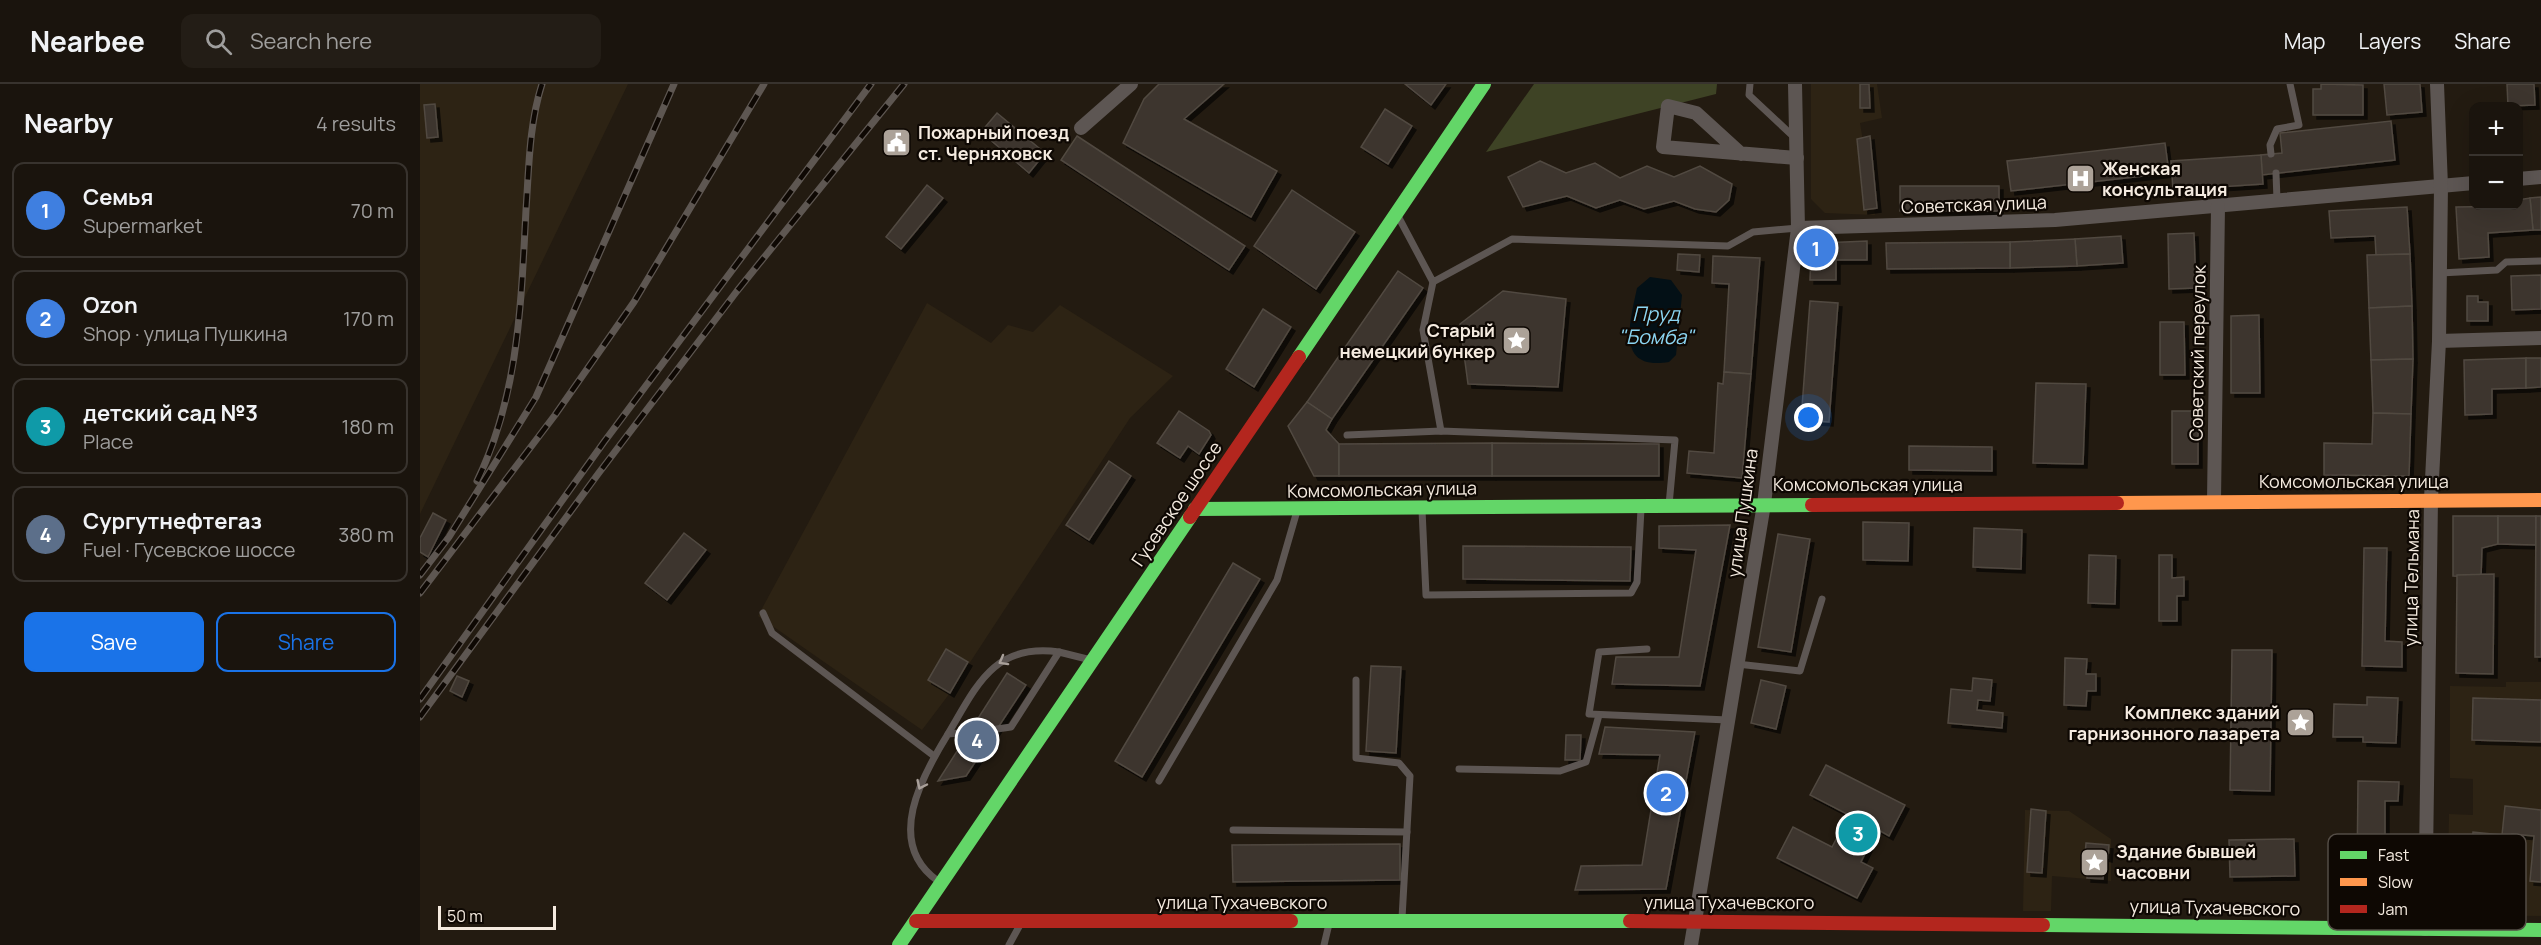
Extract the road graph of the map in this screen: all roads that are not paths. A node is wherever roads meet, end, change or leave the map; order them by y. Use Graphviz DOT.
graph roads {
  1 [pos="1131,84"];
  2 [pos="1484,84"];
  3 [pos="1750,84"];
  4 [pos="1795,84"];
  5 [pos="2289,84"];
  6 [pos="2437,84"];
  7 [pos="1081,128"];
  8 [pos="1796,140"];
  9 [pos="1741,154"];
  10 [pos="2271,154"];
  11 [pos="1797,158"];
  12 [pos="2276,173"];
  13 [pos="2541,177"];
  14 [pos="2523,179"];
  15 [pos="2469,183"];
  16 [pos="2441,186"];
  17 [pos="2277,201"];
  18 [pos="2218,206"];
  19 [pos="1397,213"];
  20 [pos="1798,228"];
  21 [pos="2541,261"];
  22 [pos="2440,273"];
  23 [pos="1433,282"];
  24 [pos="2541,338"];
  25 [pos="2439,341"];
  26 [pos="1441,431"];
  27 [pos="1347,435"];
  28 [pos="2431,499"];
  29 [pos="2541,500"];
  30 [pos="2214,501"];
  31 [pos="1764,504"];
  32 [pos="1641,505"];
  33 [pos="1669,505"];
  34 [pos="1422,507"];
  35 [pos="1298,508"];
  36 [pos="1195,509"];
  37 [pos="1822,599"];
  38 [pos="763,613"];
  39 [pos="1647,649"];
  40 [pos="1059,652"];
  41 [pos="1093,660"];
  42 [pos="1737,664"];
  43 [pos="1356,680"];
  44 [pos="1599,715"];
  45 [pos="1728,720"];
  46 [pos="997,729"];
  47 [pos="969,732"];
  48 [pos="948,734"];
  49 [pos="934,756"];
  50 [pos="1459,769"];
  51 [pos="1159,781"];
  52 [pos="1233,830"];
  53 [pos="1407,832"];
  54 [pos="2426,834"];
  55 [pos="941,883"];
  56 [pos="916,921"];
  57 [pos="1022,921"];
  58 [pos="1330,921"];
  59 [pos="1402,921"];
  60 [pos="1695,921"];
  61 [pos="2328,928"];
  62 [pos="2526,930"];
  63 [pos="2541,930"];
  64 [pos="899,945"];
  65 [pos="1009,945"];
  66 [pos="1324,945"];
  67 [pos="1691,945"];
  1 -- 7 [label="street"];
  2 -- 19 [label="main road, Гусевское шоссе"];
  3 -- 8 [label="lane"];
  4 -- 8 [label="street, улица Пушкина"];
  5 -- 10 [label="lane"];
  6 -- 16 [label="street, улица Тельмана"];
  8 -- 11 [label="street, улица Пушкина"];
  9 -- 9 [label="street"];
  9 -- 11 [label="street"];
  11 -- 20 [label="street, улица Пушкина"];
  12 -- 17 [label="lane"];
  13 -- 14 [label="street"];
  15 -- 16 [label="street, Советская улица"];
  16 -- 17 [label="street, Советская улица"];
  16 -- 22 [label="street, улица Тельмана"];
  17 -- 18 [label="street, Советская улица"];
  18 -- 20 [label="street, Советская улица"];
  18 -- 30 [label="street, Советский переулок"];
  19 -- 23 [label="lane"];
  19 -- 36 [label="main road, Гусевское шоссе"];
  20 -- 23 [label="lane"];
  20 -- 31 [label="street, улица Пушкина"];
  21 -- 22 [label="lane"];
  22 -- 25 [label="street, улица Тельмана"];
  23 -- 26 [label="lane"];
  24 -- 25 [label="street"];
  25 -- 28 [label="street, улица Тельмана"];
  26 -- 27 [label="lane"];
  26 -- 33 [label="lane"];
  28 -- 29 [label="main road, Комсомольская улица"];
  28 -- 30 [label="main road, Комсомольская улица"];
  28 -- 54 [label="street, улица Тельмана"];
  30 -- 31 [label="main road, Комсомольская улица"];
  31 -- 33 [label="main road, Комсомольская улица"];
  31 -- 42 [label="street, улица Пушкина"];
  32 -- 33 [label="main road, Комсомольская улица"];
  32 -- 34 [label="main road, Комсомольская улица"];
  32 -- 34 [label="lane"];
  34 -- 35 [label="main road, Комсомольская улица"];
  35 -- 36 [label="main road, Комсомольская улица"];
  35 -- 51 [label="lane"];
  36 -- 41 [label="main road, Гусевское шоссе"];
  37 -- 42 [label="lane"];
  38 -- 49 [label="lane"];
  39 -- 44 [label="lane"];
  40 -- 41 [label="lane"];
  40 -- 46 [label="lane"];
  40 -- 48 [label="lane, one-way"];
  41 -- 55 [label="main road, Гусевское шоссе"];
  42 -- 45 [label="street, улица Пушкина"];
  43 -- 53 [label="lane"];
  44 -- 45 [label="lane"];
  44 -- 50 [label="lane"];
  45 -- 60 [label="street, улица Пушкина"];
  47 -- 48 [label="lane"];
  48 -- 49 [label="lane"];
  49 -- 55 [label="lane, one-way"];
  52 -- 53 [label="lane"];
  53 -- 59 [label="lane"];
  55 -- 56 [label="main road, Гусевское шоссе"];
  56 -- 57 [label="main road, улица Тухачевского"];
  56 -- 64 [label="main road, Гусевское шоссе"];
  57 -- 58 [label="main road, улица Тухачевского"];
  57 -- 65 [label="lane"];
  58 -- 59 [label="main road, улица Тухачевского"];
  58 -- 66 [label="lane"];
  59 -- 60 [label="main road, улица Тухачевского"];
  60 -- 61 [label="main road, улица Тухачевского"];
  60 -- 67 [label="street, улица Пушкина"];
  62 -- 63 [label="main road, улица Тухачевского"];
}
